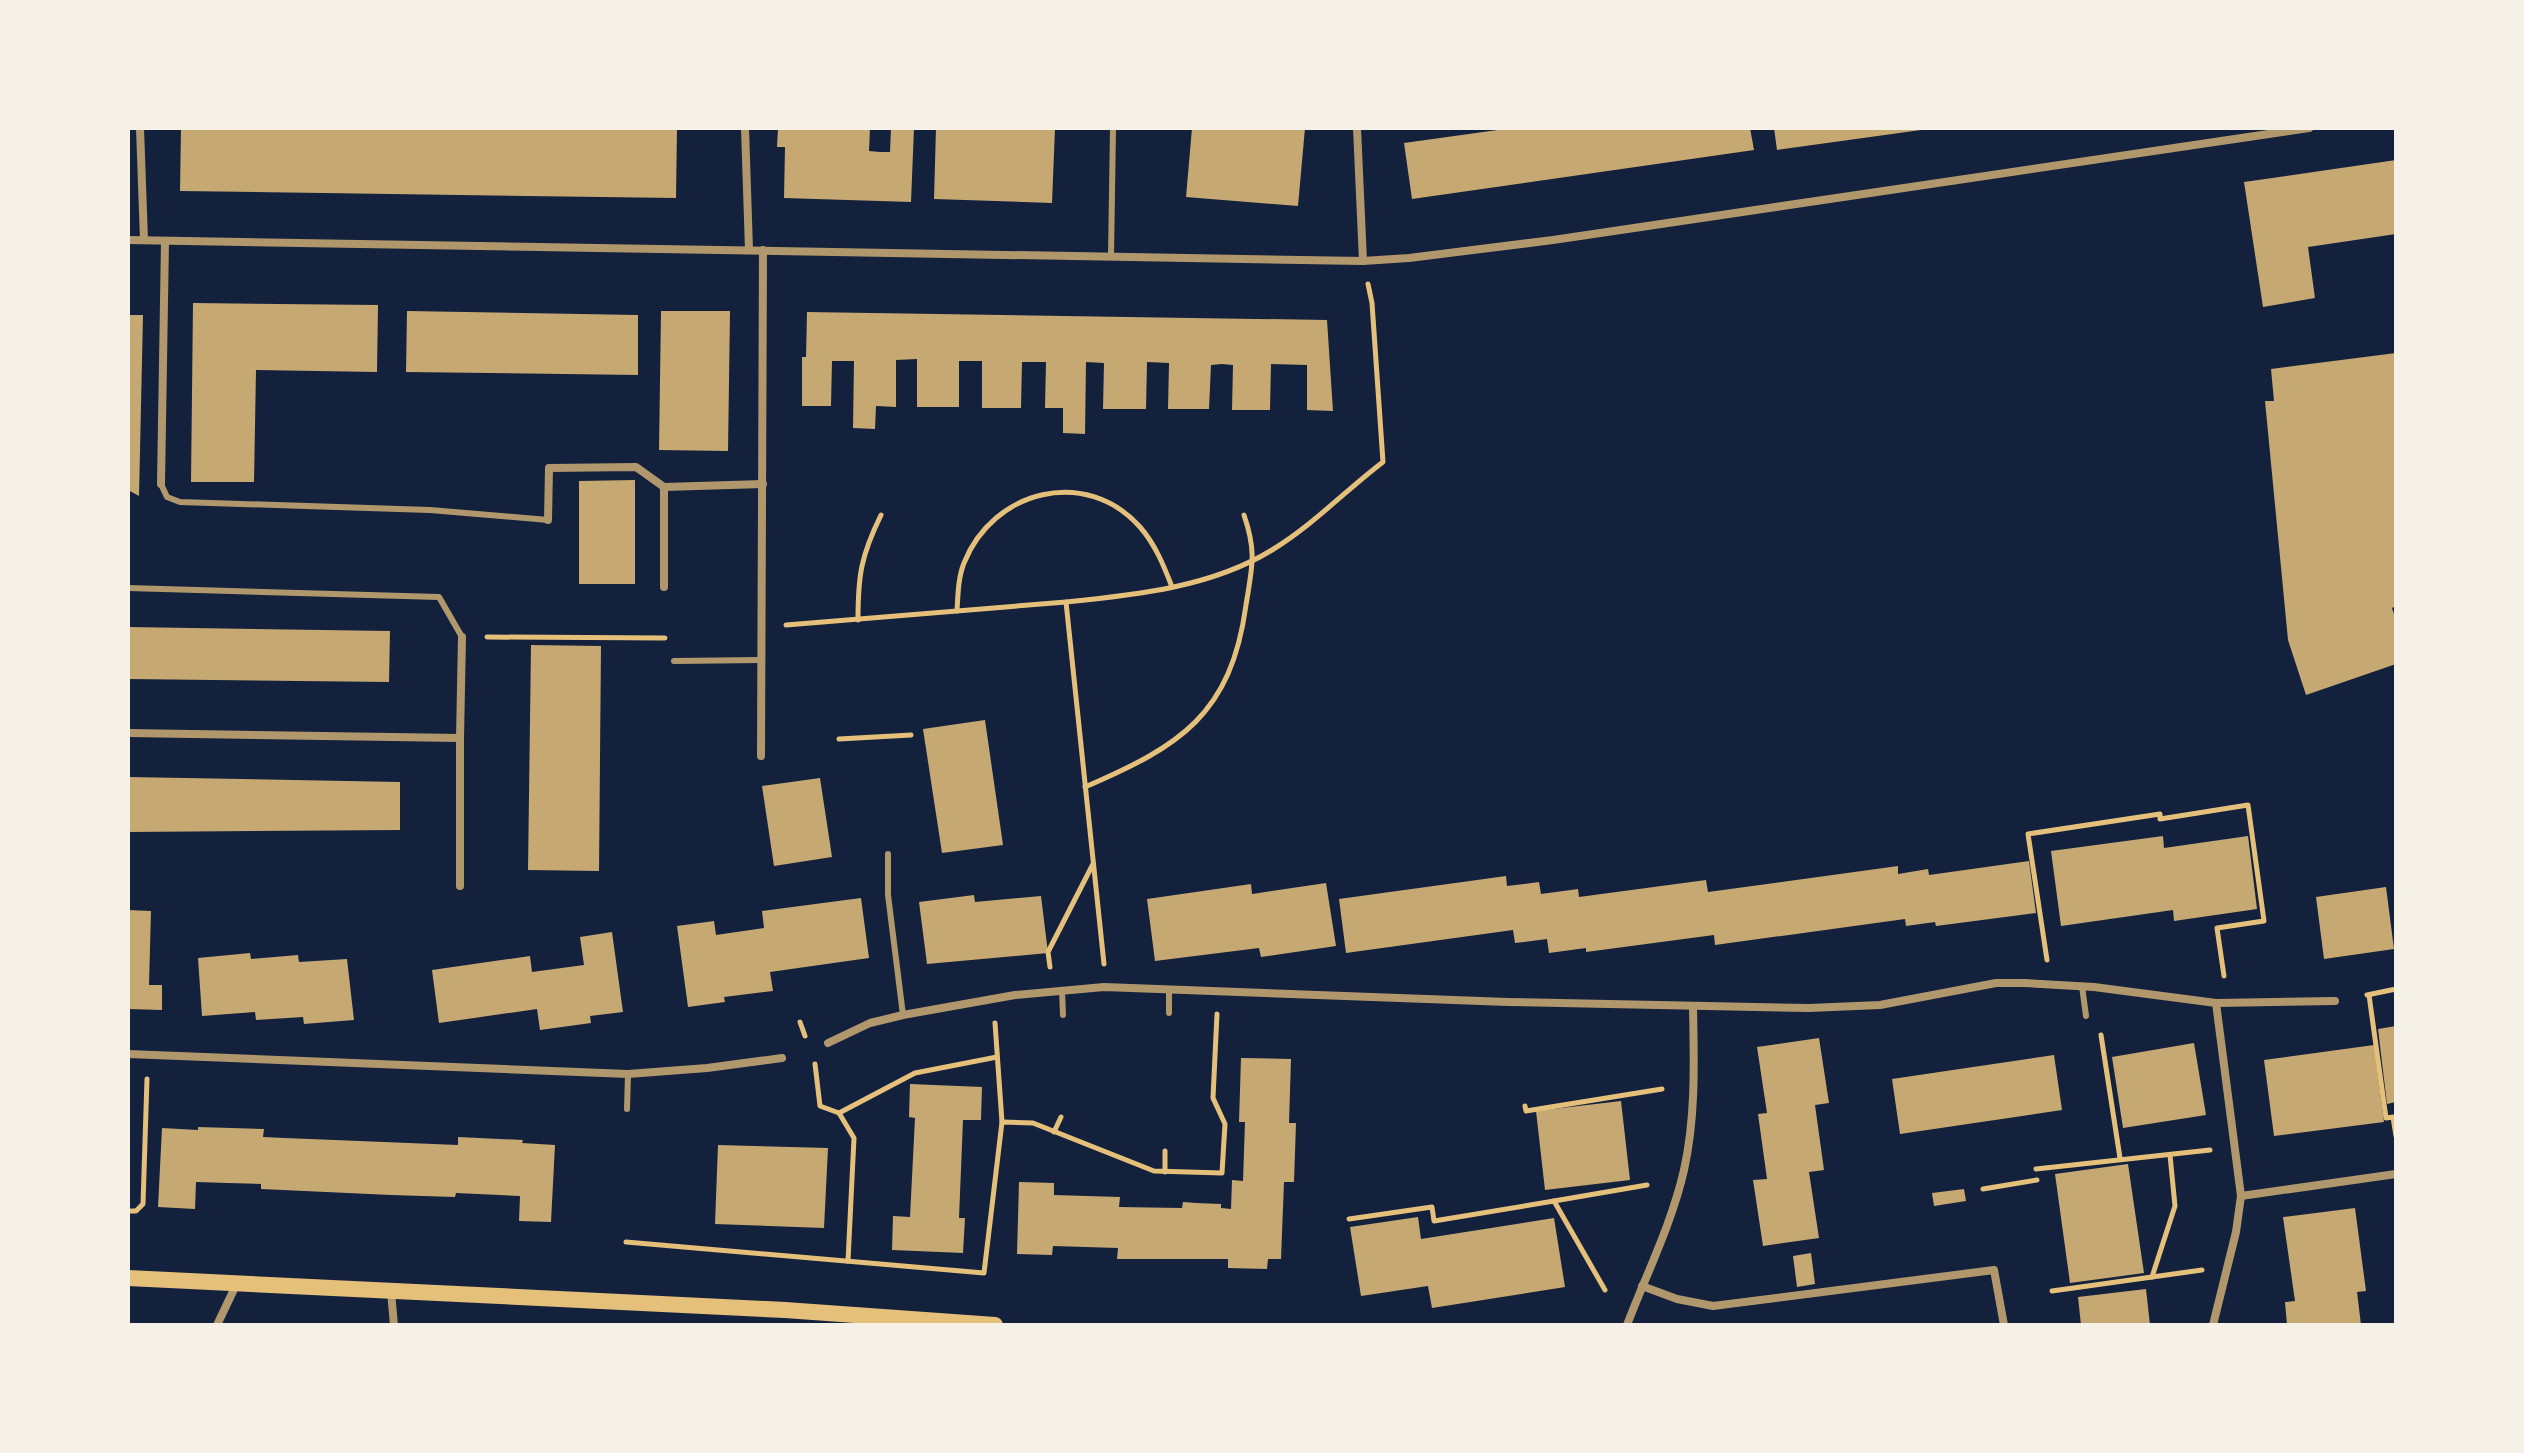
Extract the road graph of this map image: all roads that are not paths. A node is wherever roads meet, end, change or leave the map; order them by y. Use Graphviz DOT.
graph roads {
  1 [pos="140,128"];
  2 [pos="745,128"];
  3 [pos="1113,128"];
  4 [pos="1357,128"];
  5 [pos="2309,128"];
  6 [pos="128,240"];
  7 [pos="144,240"];
  8 [pos="165,241"];
  9 [pos="749,250"];
  10 [pos="763,250"];
  11 [pos="1111,256"];
  12 [pos="1363,261"];
  13 [pos="161,484"];
  14 [pos="763,484"];
  15 [pos="664,487"];
  16 [pos="548,520"];
  17 [pos="664,587"];
  18 [pos="128,588"];
  19 [pos="462,637"];
  20 [pos="761,660"];
  21 [pos="674,661"];
  22 [pos="128,733"];
  23 [pos="460,738"];
  24 [pos="761,756"];
  25 [pos="888,854"];
  26 [pos="460,886"];
  27 [pos="2082,986"];
  28 [pos="1169,989"];
  29 [pos="1062,990"];
  30 [pos="2335,1001"];
  31 [pos="2216,1003"];
  32 [pos="1693,1006"];
  33 [pos="1169,1013"];
  34 [pos="903,1015"];
  35 [pos="1063,1015"];
  36 [pos="2086,1016"];
  37 [pos="828,1043"];
  38 [pos="128,1054"];
  39 [pos="782,1058"];
  40 [pos="628,1074"];
  41 [pos="627,1109"];
  42 [pos="2396,1174"];
  43 [pos="2241,1196"];
  44 [pos="128,1278"];
  45 [pos="237,1282"];
  46 [pos="1642,1286"];
  47 [pos="391,1291"];
  48 [pos="217,1325"];
  49 [pos="394,1325"];
  50 [pos="995,1325"];
  51 [pos="1627,1325"];
  52 [pos="2004,1325"];
  53 [pos="2213,1325"];
  1 -- 7 [label="street"];
  2 -- 9 [label="street"];
  3 -- 11 [label="lane"];
  4 -- 12 [label="street"];
  5 -- 12 [label="street"];
  6 -- 7 [label="street"];
  7 -- 8 [label="street"];
  8 -- 9 [label="street"];
  8 -- 13 [label="street"];
  9 -- 10 [label="street"];
  10 -- 11 [label="street"];
  10 -- 14 [label="street"];
  11 -- 12 [label="street"];
  13 -- 16 [label="lane"];
  14 -- 15 [label="street"];
  14 -- 20 [label="street"];
  15 -- 16 [label="street"];
  15 -- 17 [label="street"];
  18 -- 19 [label="lane"];
  19 -- 23 [label="street"];
  20 -- 21 [label="lane"];
  20 -- 24 [label="street"];
  22 -- 23 [label="street"];
  23 -- 26 [label="street"];
  25 -- 34 [label="lane"];
  27 -- 31 [label="street"];
  27 -- 32 [label="street"];
  27 -- 36 [label="lane"];
  28 -- 29 [label="street"];
  28 -- 32 [label="street"];
  28 -- 33 [label="lane"];
  29 -- 34 [label="street"];
  29 -- 35 [label="lane"];
  30 -- 31 [label="street"];
  31 -- 43 [label="street"];
  32 -- 46 [label="street"];
  34 -- 37 [label="street"];
  38 -- 40 [label="street"];
  39 -- 40 [label="street"];
  40 -- 41 [label="lane"];
  42 -- 43 [label="street"];
  43 -- 53 [label="street"];
  44 -- 45 [label="main road"];
  45 -- 47 [label="main road"];
  45 -- 48 [label="street"];
  46 -- 51 [label="street"];
  46 -- 52 [label="street"];
  47 -- 49 [label="street"];
  47 -- 50 [label="main road"];
}
